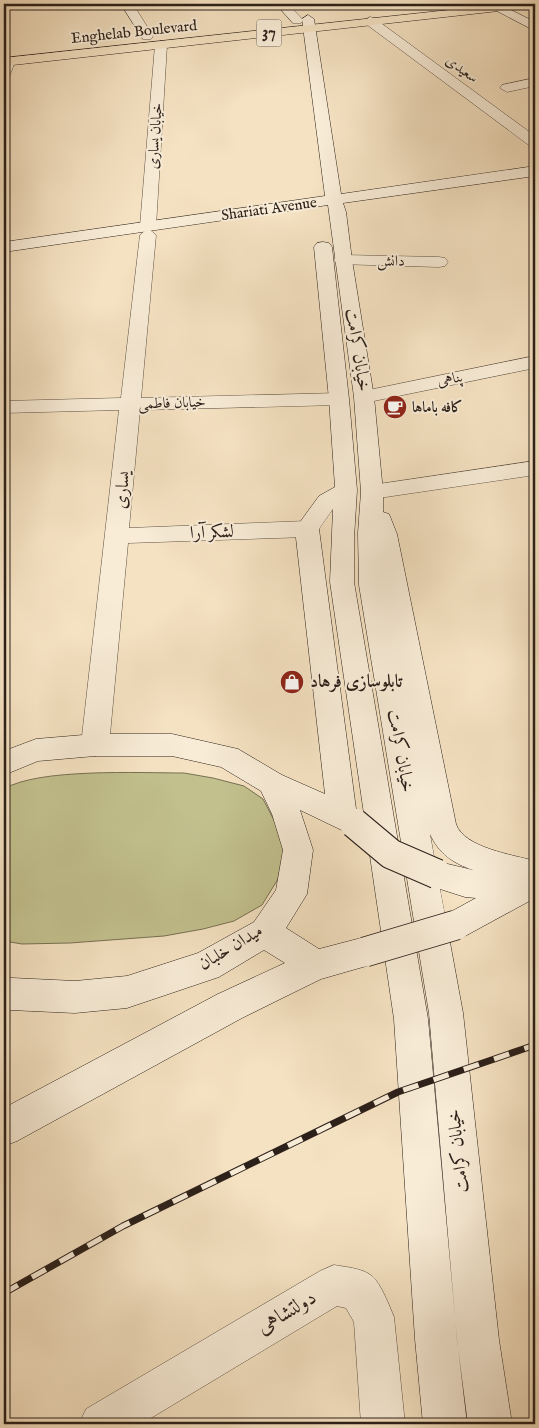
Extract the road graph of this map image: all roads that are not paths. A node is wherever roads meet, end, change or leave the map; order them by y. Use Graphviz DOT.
graph roads {
  1 [pos="127,4"];
  2 [pos="455,4"];
  3 [pos="535,4"];
  4 [pos="503,7"];
  5 [pos="298,17"];
  6 [pos="370,21"];
  7 [pos="535,21"];
  8 [pos="535,27"];
  9 [pos="147,36"];
  10 [pos="161,45"];
  11 [pos="5,62"];
  12 [pos="535,82"];
  13 [pos="507,88"];
  14 [pos="535,143"];
  15 [pos="535,172"];
  16 [pos="535,182"];
  17 [pos="327,207"];
  18 [pos="148,231"];
  19 [pos="4,248"];
  20 [pos="4,256"];
  21 [pos="343,260"];
  22 [pos="439,262"];
  23 [pos="535,362"];
  24 [pos="352,398"];
  25 [pos="132,404"];
  26 [pos="4,407"];
  27 [pos="535,468"];
  28 [pos="359,491"];
  29 [pos="307,529"];
  30 [pos="118,536"];
  31 [pos="95,745"];
  32 [pos="4,747"];
  33 [pos="36,750"];
  34 [pos="4,763"];
  35 [pos="272,783"];
  36 [pos="348,819"];
  37 [pos="535,875"];
  38 [pos="535,881"];
  39 [pos="264,932"];
  40 [pos="316,965"];
  41 [pos="4,991"];
  42 [pos="4,1128"];
  43 [pos="100,1424"];
  44 [pos="383,1424"];
  45 [pos="445,1424"];
  46 [pos="490,1424"];
  1 -- 9 [label="main road"];
  2 -- 5 [label="main road, Enghelab Boulevard / 37"];
  3 -- 4 [label="main road, Enghelab Boulevard / 37"];
  4 -- 6 [label="main road, Enghelab Boulevard / 37"];
  4 -- 7 [label="main road"];
  4 -- 8 [label="main road"];
  5 -- 6 [label="main road, Enghelab Boulevard / 37"];
  5 -- 9 [label="main road, Enghelab Boulevard / 37"];
  5 -- 10 [label="main road, Enghelab Boulevard / 37"];
  5 -- 17 [label="main road, خیابان کرامت"];
  6 -- 14 [label="main road, سعیدی"];
  9 -- 11 [label="main road, Enghelab Boulevard / 37"];
  10 -- 11 [label="main road, Enghelab Boulevard / 37"];
  10 -- 18 [label="main road, خیابان یساری"];
  12 -- 13 [label="main road"];
  15 -- 17 [label="main road, Shariati Avenue"];
  16 -- 17 [label="main road, Shariati Avenue"];
  17 -- 18 [label="main road, Shariati Avenue"];
  17 -- 21 [label="main road, خیابان کرامت"];
  17 -- 24 [label="main road, خیابان کرامت"];
  18 -- 19 [label="main road, Shariati Avenue"];
  18 -- 20 [label="main road, Shariati Avenue"];
  18 -- 25 [label="main road, یساری"];
  21 -- 22 [label="main road, دانش"];
  21 -- 24 [label="main road, خیابان کرامت"];
  23 -- 24 [label="main road, پناهی"];
  24 -- 25 [label="main road, خیابان فاطمی"];
  24 -- 28 [label="main road, خیابان کرامت"];
  25 -- 26 [label="main road, خیابان فاطمی"];
  25 -- 30 [label="main road, یساری"];
  27 -- 28 [label="main road"];
  28 -- 29 [label="main road"];
  28 -- 37 [label="main road"];
  28 -- 45 [label="main road, خیابان کرامت"];
  28 -- 46 [label="main road, خیابان کرامت"];
  29 -- 30 [label="main road, لشکر آرا"];
  29 -- 36 [label="main road"];
  30 -- 31 [label="main road, یساری"];
  31 -- 33 [label="main road"];
  31 -- 35 [label="main road"];
  32 -- 33 [label="main road"];
  33 -- 34 [label="main road"];
  35 -- 36 [label="main road"];
  35 -- 39 [label="main road, میدان خلبان"];
  36 -- 38 [label="main road, bridge"];
  38 -- 40 [label="main road, bridge"];
  39 -- 40 [label="main road"];
  39 -- 41 [label="main road, میدان خلبان"];
  40 -- 42 [label="main road"];
  43 -- 44 [label="main road, دولتشاهی"];
}
